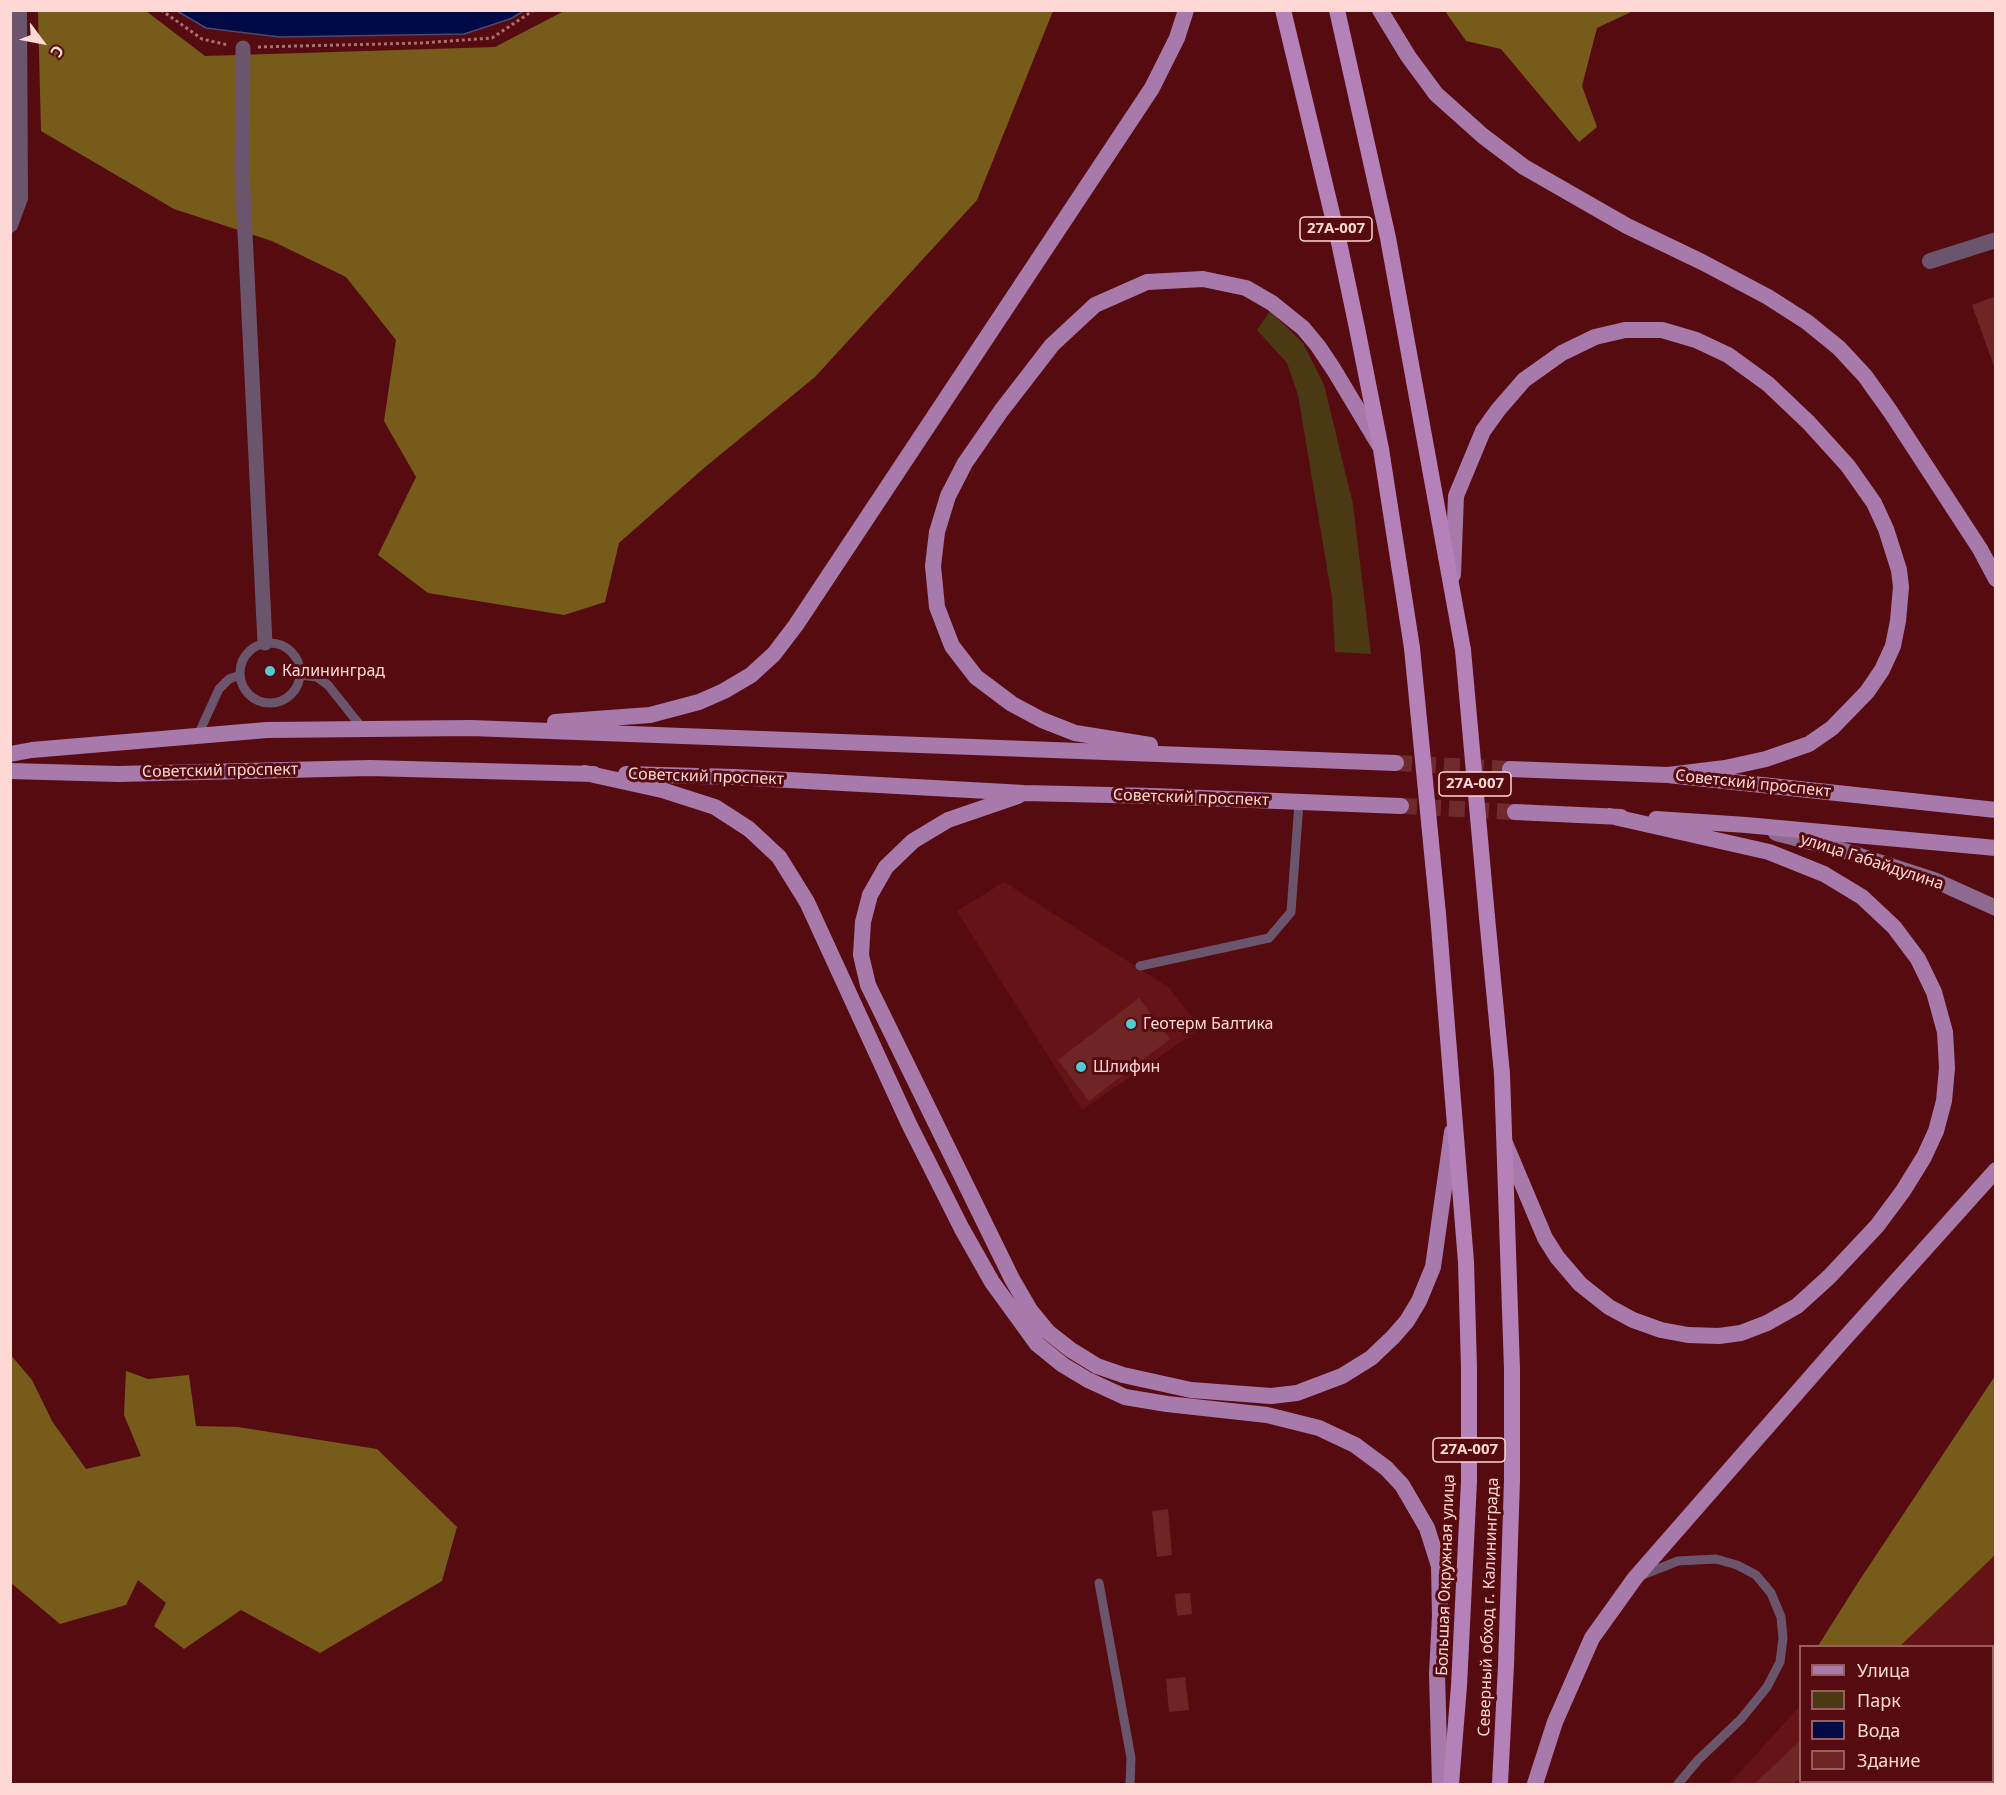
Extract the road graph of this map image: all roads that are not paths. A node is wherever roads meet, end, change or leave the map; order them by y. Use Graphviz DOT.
graph roads {
  1 [pos="19,10"];
  2 [pos="1186,10"];
  3 [pos="1283,10"];
  4 [pos="1337,10"];
  5 [pos="1380,10"];
  6 [pos="243,48"];
  7 [pos="10,225"];
  8 [pos="1995,240"];
  9 [pos="1929,261"];
  10 [pos="1381,449"];
  11 [pos="1995,579"];
  12 [pos="1452,594"];
  13 [pos="265,644"];
  14 [pos="240,675"];
  15 [pos="300,675"];
  16 [pos="471,728"];
  17 [pos="363,729"];
  18 [pos="198,735"];
  19 [pos="10,754"];
  20 [pos="1249,758"];
  21 [pos="1396,763"];
  22 [pos="1510,769"];
  23 [pos="10,771"];
  24 [pos="585,773"];
  25 [pos="1668,775"];
  26 [pos="1024,793"];
  27 [pos="1299,803"];
  28 [pos="1401,806"];
  29 [pos="1995,810"];
  30 [pos="1515,812"];
  31 [pos="1610,816"];
  32 [pos="1746,825"];
  33 [pos="1995,848"];
  34 [pos="1995,908"];
  35 [pos="1140,966"];
  36 [pos="1454,1115"];
  37 [pos="1505,1143"];
  38 [pos="1995,1170"];
  39 [pos="1635,1578"];
  40 [pos="1099,1583"];
  41 [pos="1130,1785"];
  42 [pos="1440,1785"];
  43 [pos="1451,1785"];
  44 [pos="1500,1785"];
  45 [pos="1535,1785"];
  46 [pos="1678,1785"];
  1 -- 7 [label="street"];
  2 -- 16 [label="main road"];
  3 -- 10 [label="highway, 27А-007"];
  4 -- 12 [label="highway"];
  5 -- 11 [label="main road"];
  6 -- 13 [label="street"];
  8 -- 9 [label="street"];
  10 -- 20 [label="main road"];
  10 -- 36 [label="highway, 27А-007, bridge"];
  12 -- 25 [label="main road"];
  12 -- 37 [label="highway, Северный обход г. Калининграда / 27А-007, bridge"];
  13 -- 14 [label="lane"];
  13 -- 15 [label="lane"];
  14 -- 15 [label="lane"];
  14 -- 18 [label="lane"];
  15 -- 17 [label="lane"];
  16 -- 17 [label="main road, Советский проспект"];
  16 -- 20 [label="main road, Советский проспект"];
  17 -- 18 [label="main road, Советский проспект"];
  18 -- 19 [label="main road, Советский проспект"];
  20 -- 21 [label="main road, Советский проспект"];
  22 -- 25 [label="main road, Советский проспект"];
  23 -- 24 [label="main road, Советский проспект"];
  24 -- 26 [label="main road, Советский проспект"];
  24 -- 42 [label="main road"];
  25 -- 29 [label="main road, Советский проспект"];
  26 -- 27 [label="main road, Советский проспект"];
  26 -- 36 [label="main road"];
  27 -- 28 [label="main road, Советский проспект"];
  27 -- 35 [label="lane"];
  30 -- 31 [label="main road"];
  31 -- 32 [label="main road"];
  31 -- 37 [label="main road"];
  32 -- 33 [label="main road"];
  32 -- 34 [label="main road, улица Габайдулина"];
  36 -- 43 [label="highway, Большая Окружная улица / 27А-007"];
  37 -- 44 [label="highway, Северный обход г. Калининграда / 27А-007"];
  38 -- 39 [label="main road"];
  39 -- 45 [label="main road"];
  39 -- 46 [label="lane"];
  40 -- 41 [label="lane"];
}
